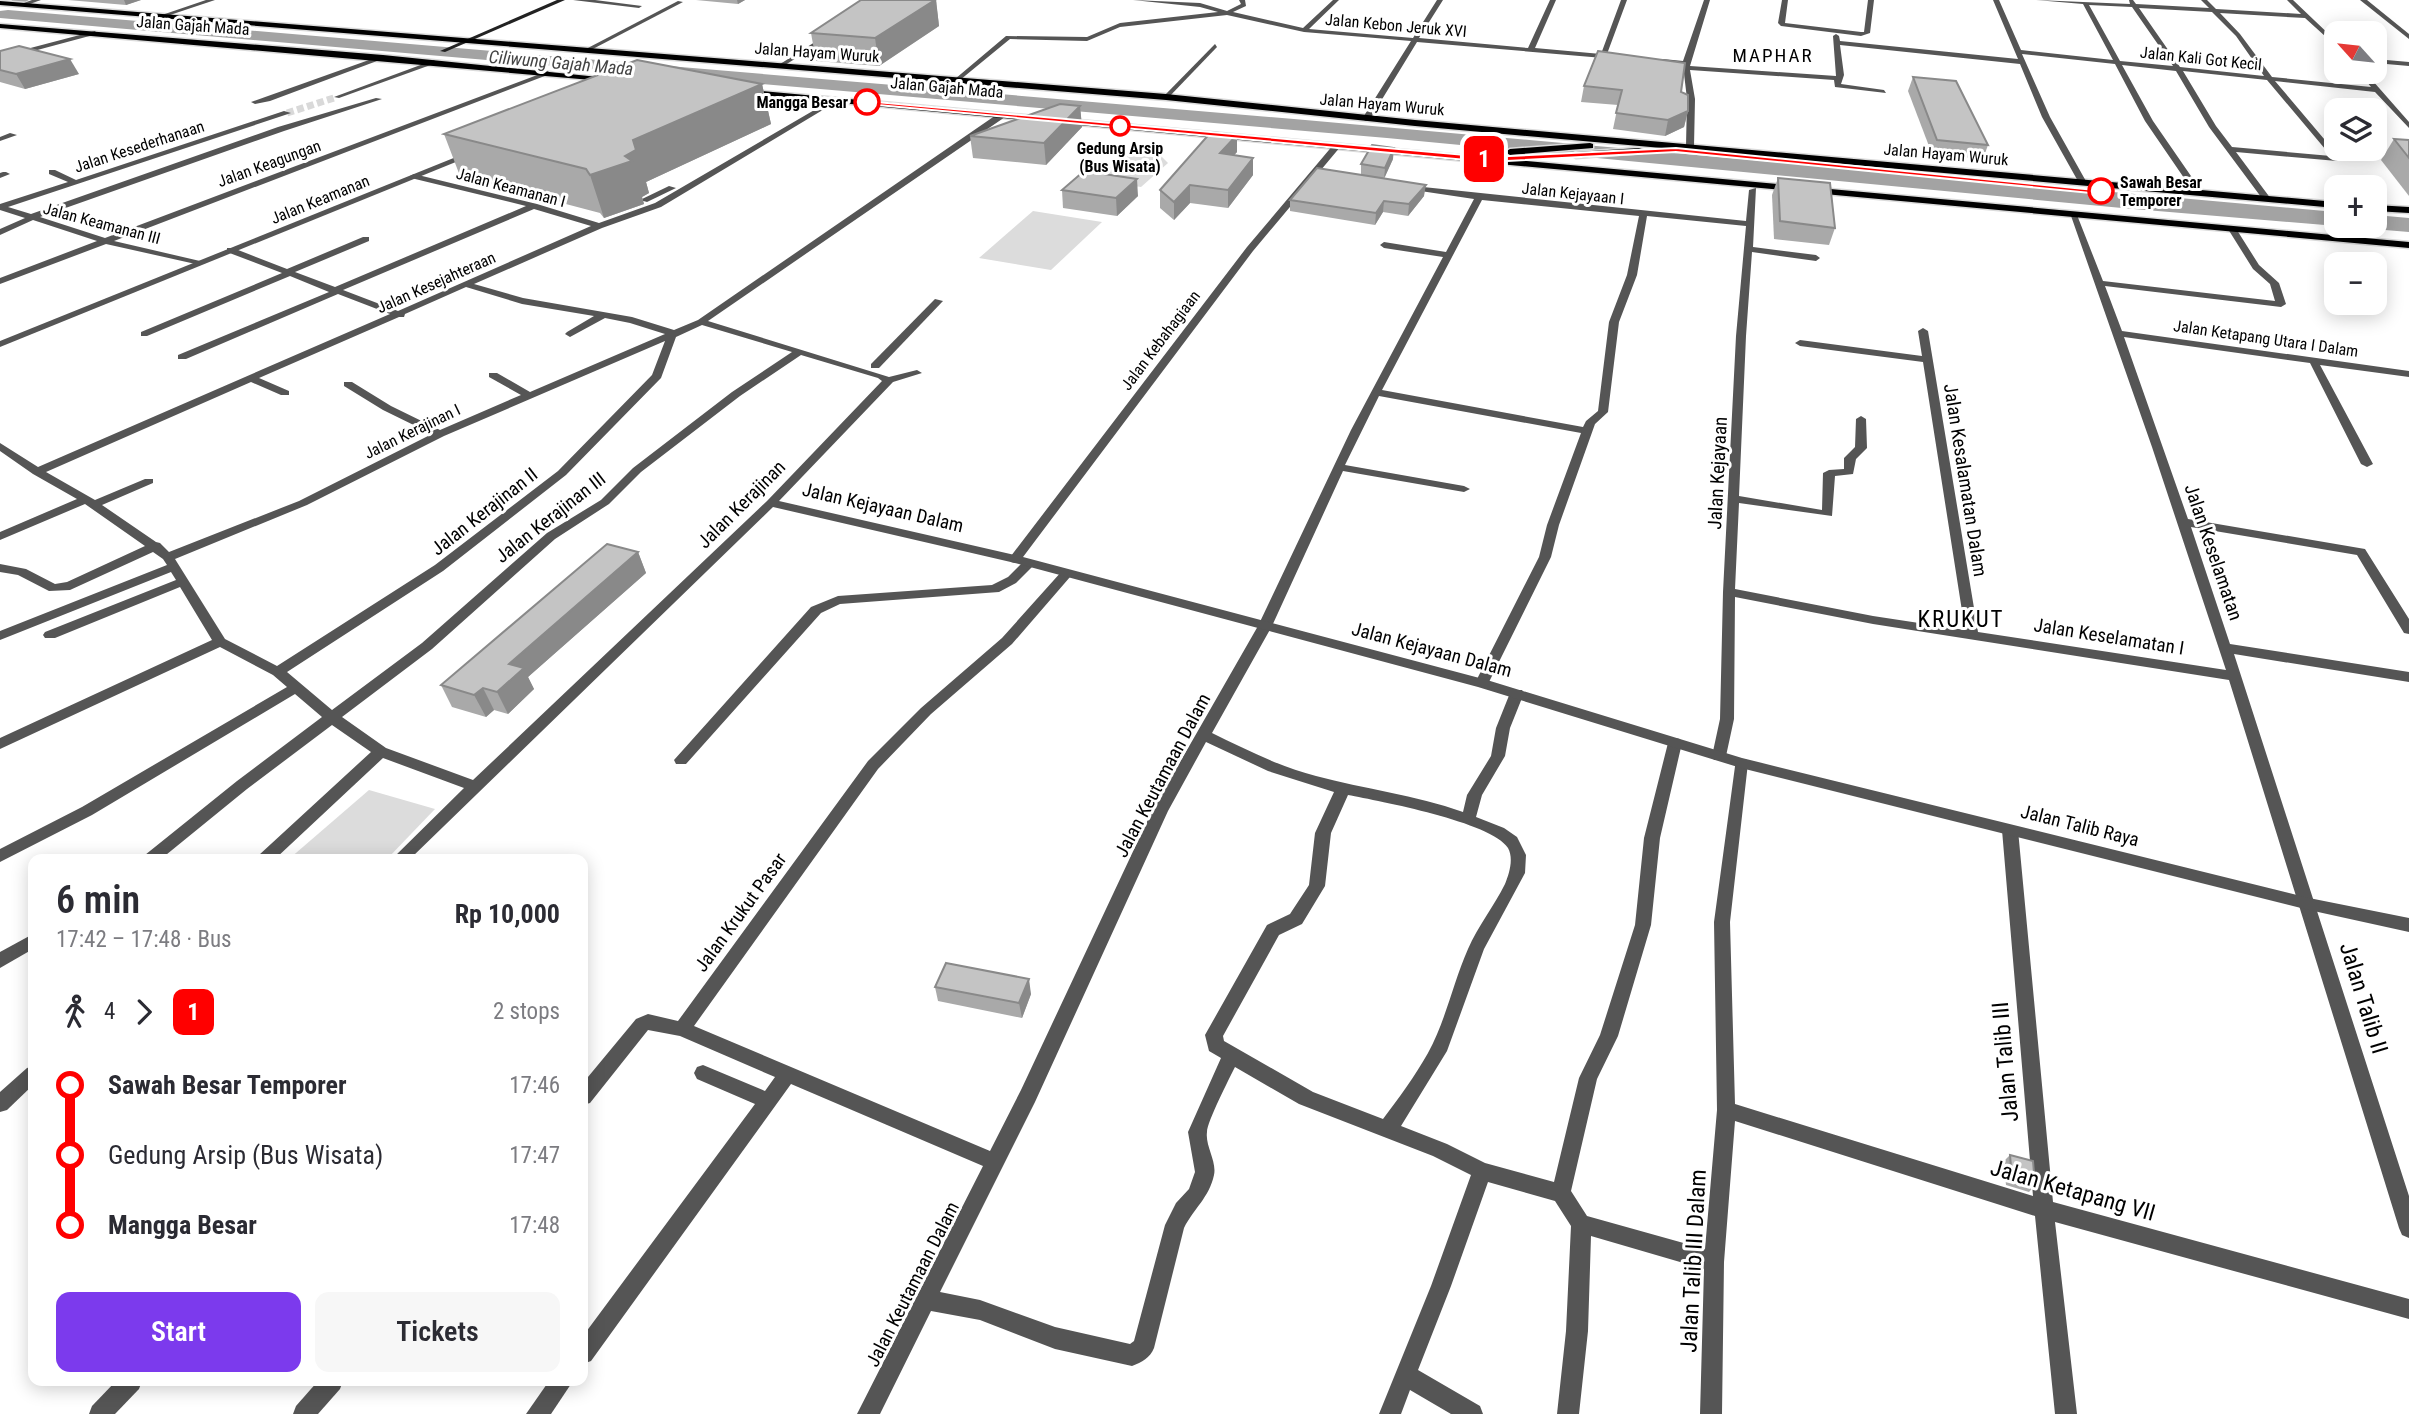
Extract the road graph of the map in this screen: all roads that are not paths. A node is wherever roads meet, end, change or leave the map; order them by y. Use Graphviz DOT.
graph roads {
  1 [pos="38,0"];
  2 [pos="212,0"];
  3 [pos="547,0"];
  4 [pos="562,0"];
  5 [pos="576,0"];
  6 [pos="1136,0"];
  7 [pos="1242,0"];
  8 [pos="1336,0"];
  9 [pos="1440,0"];
  10 [pos="1553,0"];
  11 [pos="1623,0"];
  12 [pos="1707,0"];
  13 [pos="1785,0"];
  14 [pos="1871,0"];
  15 [pos="1996,0"];
  16 [pos="2039,0"];
  17 [pos="2204,0"];
  18 [pos="2290,0"];
  19 [pos="2363,0"];
  20 [pos="0,2"];
  21 [pos="680,2"];
  22 [pos="2085,3"];
  23 [pos="2132,3"];
  24 [pos="24,4"];
  25 [pos="639,6"];
  26 [pos="2213,10"];
  27 [pos="1227,13"];
  28 [pos="162,16"];
  29 [pos="2308,16"];
  30 [pos="0,26"];
  31 [pos="485,26"];
  32 [pos="496,28"];
  33 [pos="1304,30"];
  34 [pos="1836,31"];
  35 [pos="2324,32"];
  36 [pos="95,33"];
  37 [pos="834,33"];
  38 [pos="468,37"];
  39 [pos="2409,37"];
  40 [pos="424,39"];
  41 [pos="1415,41"];
  42 [pos="1836,43"];
  43 [pos="448,46"];
  44 [pos="1215,46"];
  45 [pos="587,50"];
  46 [pos="1530,51"];
  47 [pos="2019,52"];
  48 [pos="1603,56"];
  49 [pos="383,57"];
  50 [pos="1617,57"];
  51 [pos="0,58"];
  52 [pos="433,58"];
  53 [pos="1659,61"];
  54 [pos="2024,62"];
  55 [pos="2387,62"];
  56 [pos="2117,63"];
  57 [pos="2409,64"];
  58 [pos="780,66"];
  59 [pos="1687,66"];
  60 [pos="2179,70"];
  61 [pos="548,73"];
  62 [pos="617,73"];
  63 [pos="1838,78"];
  64 [pos="958,79"];
  65 [pos="2270,79"];
  66 [pos="626,80"];
  67 [pos="2373,84"];
  68 [pos="2379,90"];
  69 [pos="1884,92"];
  70 [pos="337,97"];
  71 [pos="1166,97"];
  72 [pos="378,99"];
  73 [pos="837,99"];
  74 [pos="254,102"];
  75 [pos="921,104"];
  76 [pos="287,113"];
  77 [pos="1002,115"];
  78 [pos="2405,118"];
  79 [pos="1366,119"];
  80 [pos="2409,126"];
  81 [pos="13,135"];
  82 [pos="0,139"];
  83 [pos="1338,139"];
  84 [pos="1690,146"];
  85 [pos="1352,147"];
  86 [pos="2229,149"];
  87 [pos="476,152"];
  88 [pos="1807,157"];
  89 [pos="1488,159"];
  90 [pos="52,172"];
  91 [pos="1312,173"];
  92 [pos="1325,175"];
  93 [pos="414,176"];
  94 [pos="697,181"];
  95 [pos="75,182"];
  96 [pos="2084,183"];
  97 [pos="1402,186"];
  98 [pos="1753,190"];
  99 [pos="1828,192"];
  100 [pos="2198,192"];
  101 [pos="1479,197"];
  102 [pos="2267,199"];
  103 [pos="644,200"];
  104 [pos="2324,204"];
  105 [pos="534,206"];
  106 [pos="0,207"];
  107 [pos="2387,209"];
  108 [pos="2324,210"];
  109 [pos="2409,210"];
  110 [pos="1643,214"];
  111 [pos="2073,215"];
  112 [pos="2387,215"];
  113 [pos="2409,216"];
  114 [pos="30,218"];
  115 [pos="1748,224"];
  116 [pos="599,226"];
  117 [pos="2232,229"];
  118 [pos="0,232"];
  119 [pos="366,239"];
  120 [pos="104,241"];
  121 [pos="1384,245"];
  122 [pos="2409,245"];
  123 [pos="1748,249"];
  124 [pos="230,250"];
  125 [pos="1447,255"];
  126 [pos="1816,258"];
  127 [pos="197,263"];
  128 [pos="288,273"];
  129 [pos="0,281"];
  130 [pos="2099,283"];
  131 [pos="468,285"];
  132 [pos="334,291"];
  133 [pos="938,301"];
  134 [pos="605,314"];
  135 [pos="401,315"];
  136 [pos="701,322"];
  137 [pos="1923,331"];
  138 [pos="2118,333"];
  139 [pos="144,334"];
  140 [pos="570,334"];
  141 [pos="674,335"];
  142 [pos="1800,342"];
  143 [pos="0,344"];
  144 [pos="798,353"];
  145 [pos="182,357"];
  146 [pos="1927,360"];
  147 [pos="2313,360"];
  148 [pos="876,366"];
  149 [pos="917,373"];
  150 [pos="2409,374"];
  151 [pos="494,375"];
  152 [pos="252,379"];
  153 [pos="887,380"];
  154 [pos="348,384"];
  155 [pos="1376,392"];
  156 [pos="285,393"];
  157 [pos="530,396"];
  158 [pos="1861,419"];
  159 [pos="1587,431"];
  160 [pos="440,434"];
  161 [pos="0,446"];
  162 [pos="2367,464"];
  163 [pos="1339,467"];
  164 [pos="37,472"];
  165 [pos="149,481"];
  166 [pos="1464,489"];
  167 [pos="1734,499"];
  168 [pos="90,501"];
  169 [pos="771,503"];
  170 [pos="2183,522"];
  171 [pos="0,536"];
  172 [pos="156,546"];
  173 [pos="1022,561"];
  174 [pos="171,562"];
  175 [pos="0,568"];
  176 [pos="1066,574"];
  177 [pos="183,582"];
  178 [pos="1729,592"];
  179 [pos="1265,626"];
  180 [pos="2409,630"];
  181 [pos="1972,634"];
  182 [pos="50,635"];
  183 [pos="0,636"];
  184 [pos="219,642"];
  185 [pos="2226,648"];
  186 [pos="278,672"];
  187 [pos="2234,676"];
  188 [pos="2409,677"];
  189 [pos="1482,683"];
  190 [pos="295,688"];
  191 [pos="1517,693"];
  192 [pos="331,718"];
  193 [pos="1204,735"];
  194 [pos="1675,743"];
  195 [pos="0,744"];
  196 [pos="380,752"];
  197 [pos="1719,756"];
  198 [pos="681,760"];
  199 [pos="1741,763"];
  200 [pos="476,787"];
  201 [pos="1344,787"];
  202 [pos="1468,820"];
  203 [pos="2010,830"];
  204 [pos="158,854"];
  205 [pos="270,854"];
  206 [pos="405,854"];
  207 [pos="0,856"];
  208 [pos="2309,904"];
  209 [pos="2409,925"];
  210 [pos="28,944"];
  211 [pos="0,961"];
  212 [pos="682,1029"];
  213 [pos="1231,1055"];
  214 [pos="704,1073"];
  215 [pos="787,1075"];
  216 [pos="28,1079"];
  217 [pos="588,1091"];
  218 [pos="769,1101"];
  219 [pos="0,1104"];
  220 [pos="1726,1110"];
  221 [pos="1387,1130"];
  222 [pos="994,1162"];
  223 [pos="1482,1171"];
  224 [pos="1561,1193"];
  225 [pos="2044,1209"];
  226 [pos="1581,1224"];
  227 [pos="2409,1228"];
  228 [pos="1714,1262"];
  229 [pos="925,1300"];
  230 [pos="2409,1309"];
  231 [pos="588,1346"];
  232 [pos="1407,1376"];
  233 [pos="126,1386"];
  234 [pos="328,1386"];
  235 [pos="558,1386"];
  236 [pos="100,1414"];
  237 [pos="304,1414"];
  238 [pos="537,1414"];
  239 [pos="868,1414"];
  240 [pos="1390,1414"];
  241 [pos="1472,1414"];
  242 [pos="1568,1414"];
  243 [pos="1711,1414"];
  244 [pos="2066,1414"];
  1 -- 24 [label="street"];
  2 -- 28 [label="street"];
  3 -- 31 [label="main road"];
  4 -- 32 [label="main road"];
  5 -- 25 [label="street"];
  6 -- 27 [label="street"];
  7 -- 27 [label="street"];
  8 -- 33 [label="street"];
  9 -- 41 [label="street"];
  10 -- 46 [label="street"];
  11 -- 48 [label="street"];
  12 -- 59 [label="street"];
  13 -- 34 [label="street"];
  14 -- 34 [label="street"];
  15 -- 47 [label="street"];
  16 -- 22 [label="street"];
  17 -- 26 [label="street"];
  18 -- 29 [label="street"];
  19 -- 39 [label="street"];
  20 -- 24 [label="main road, Jalan Hayam Wuruk"];
  21 -- 45 [label="street"];
  22 -- 23 [label="street"];
  22 -- 56 [label="street"];
  23 -- 26 [label="street"];
  23 -- 60 [label="street"];
  24 -- 28 [label="main road, Jalan Hayam Wuruk"];
  26 -- 29 [label="street"];
  26 -- 65 [label="street"];
  27 -- 33 [label="street, Jalan Kebon Jeruk XVI"];
  27 -- 64 [label="street, Jalan Kebon Jeruk XVI"];
  28 -- 40 [label="main road, Jalan Hayam Wuruk"];
  29 -- 35 [label="street"];
  30 -- 36 [label="main road, Jalan Gajah Mada"];
  31 -- 32 [label="main road"];
  31 -- 38 [label="main road"];
  32 -- 38 [label="main road"];
  33 -- 41 [label="street, Jalan Kebon Jeruk XVI"];
  34 -- 42 [label="street"];
  36 -- 49 [label="main road, Jalan Gajah Mada"];
  36 -- 51 [label="street"];
  37 -- 58 [label="street"];
  38 -- 40 [label="main road"];
  38 -- 43 [label="main road, Jalan Hayam Wuruk"];
  38 -- 45 [label="main road, Jalan Hayam Wuruk"];
  40 -- 43 [label="main road, Jalan Hayam Wuruk"];
  41 -- 46 [label="street, Jalan Kebon Jeruk XVI"];
  41 -- 79 [label="street"];
  42 -- 54 [label="street"];
  42 -- 63 [label="street"];
  43 -- 52 [label="main road"];
  44 -- 71 [label="street"];
  45 -- 58 [label="main road, Jalan Hayam Wuruk"];
  46 -- 48 [label="street, Jalan Kebon Jeruk XVI"];
  47 -- 54 [label="street"];
  47 -- 56 [label="street, Jalan Kali Got Kecil"];
  48 -- 50 [label="street, Jalan Kebon Jeruk XVI"];
  49 -- 52 [label="main road, Jalan Gajah Mada"];
  49 -- 74 [label="street"];
  52 -- 61 [label="main road, Jalan Gajah Mada"];
  52 -- 62 [label="main road, Jalan Gajah Mada"];
  52 -- 70 [label="street"];
  53 -- 59 [label="street"];
  54 -- 96 [label="street"];
  55 -- 57 [label="street"];
  56 -- 60 [label="street, Jalan Kali Got Kecil"];
  56 -- 100 [label="street"];
  58 -- 64 [label="main road, Jalan Hayam Wuruk"];
  59 -- 63 [label="street"];
  59 -- 84 [label="street"];
  60 -- 65 [label="street, Jalan Kali Got Kecil"];
  60 -- 86 [label="street"];
  61 -- 66 [label="main road, Jalan Gajah Mada"];
  61 -- 120 [label="street, Jalan Keagungan"];
  63 -- 69 [label="street"];
  64 -- 71 [label="main road, Jalan Hayam Wuruk"];
  65 -- 68 [label="street, Jalan Kali Got Kecil"];
  65 -- 86 [label="street"];
  67 -- 68 [label="street"];
  68 -- 78 [label="street"];
  71 -- 79 [label="main road, Jalan Hayam Wuruk"];
  72 -- 114 [label="street"];
  73 -- 75 [label="main road, Jalan Gajah Mada"];
  73 -- 75 [label="main road, Jalan Gajah Mada"];
  73 -- 94 [label="street, Jalan Kesejahteraan"];
  75 -- 77 [label="main road, Jalan Gajah Mada"];
  75 -- 83 [label="main road, Jalan Gajah Mada"];
  76 -- 95 [label="street, Jalan Kesederhanaan"];
  77 -- 83 [label="main road, Jalan Gajah Mada"];
  77 -- 136 [label="street"];
  78 -- 80 [label="street"];
  79 -- 84 [label="main road, Jalan Hayam Wuruk"];
  81 -- 82 [label="street"];
  83 -- 85 [label="main road, Jalan Gajah Mada"];
  83 -- 88 [label="main road, Jalan Gajah Mada"];
  83 -- 91 [label="street, Jalan Kebahagiaan"];
  84 -- 88 [label="main road, Jalan Hayam Wuruk"];
  85 -- 89 [label="main road, Jalan Gajah Mada"];
  85 -- 98 [label="main road"];
  86 -- 102 [label="street"];
  87 -- 93 [label="street, Jalan Keamanan"];
  88 -- 96 [label="main road, Jalan Hayam Wuruk"];
  89 -- 99 [label="main road, Jalan Gajah Mada"];
  89 -- 108 [label="main road, Jalan Hayam Wuruk"];
  90 -- 95 [label="street"];
  91 -- 92 [label="street"];
  91 -- 173 [label="street, Jalan Kebahagiaan"];
  93 -- 105 [label="street, Jalan Keamanan I"];
  93 -- 124 [label="street, Jalan Keamanan"];
  94 -- 103 [label="street"];
  94 -- 116 [label="street, Jalan Kesejahteraan"];
  95 -- 106 [label="street, Jalan Kesederhanaan"];
  96 -- 100 [label="main road, Jalan Hayam Wuruk"];
  97 -- 101 [label="street, Jalan Kejayaan I"];
  98 -- 99 [label="main road"];
  98 -- 115 [label="street, Jalan Kejayaan"];
  99 -- 111 [label="main road, Jalan Gajah Mada"];
  100 -- 102 [label="main road, Jalan Hayam Wuruk"];
  101 -- 110 [label="street, Jalan Kejayaan I"];
  101 -- 125 [label="street, Jalan Keutamaan Dalam"];
  102 -- 104 [label="main road, Jalan Hayam Wuruk"];
  105 -- 116 [label="street, Jalan Keamanan I"];
  105 -- 132 [label="street"];
  106 -- 114 [label="street, Jalan Keamanan III"];
  107 -- 109 [label="main road"];
  110 -- 115 [label="street, Jalan Kejayaan I"];
  110 -- 159 [label="street"];
  111 -- 117 [label="main road, Jalan Gajah Mada"];
  111 -- 130 [label="street, Jalan Keselamatan"];
  112 -- 113 [label="main road"];
  114 -- 118 [label="street"];
  114 -- 120 [label="street, Jalan Keamanan III"];
  115 -- 123 [label="street, Jalan Kejayaan"];
  116 -- 131 [label="street, Jalan Kesejahteraan"];
  117 -- 122 [label="main road, Jalan Gajah Mada"];
  117 -- 130 [label="street"];
  119 -- 128 [label="street"];
  120 -- 127 [label="street, Jalan Keamanan III"];
  120 -- 129 [label="street, Jalan Keagungan"];
  121 -- 125 [label="street"];
  123 -- 126 [label="street"];
  123 -- 167 [label="street, Jalan Kejayaan"];
  124 -- 127 [label="street, Jalan Keamanan"];
  124 -- 128 [label="street"];
  125 -- 155 [label="street, Jalan Keutamaan Dalam"];
  127 -- 143 [label="street, Jalan Keamanan"];
  128 -- 132 [label="street"];
  128 -- 139 [label="street"];
  130 -- 138 [label="street, Jalan Keselamatan"];
  131 -- 134 [label="street"];
  131 -- 135 [label="street, Jalan Kesejahteraan"];
  132 -- 135 [label="street"];
  132 -- 145 [label="street"];
  133 -- 148 [label="street"];
  134 -- 140 [label="street"];
  134 -- 141 [label="street"];
  135 -- 152 [label="street, Jalan Kesejahteraan"];
  136 -- 141 [label="street"];
  136 -- 144 [label="street"];
  137 -- 146 [label="street, Jalan Kesalamatan Dalam"];
  138 -- 147 [label="street, Jalan Ketapang Utara I Dalam"];
  138 -- 170 [label="street, Jalan Keselamatan"];
  141 -- 157 [label="street, Jalan Kerajinan I"];
  141 -- 186 [label="street, Jalan Kerajinan II"];
  142 -- 146 [label="street"];
  144 -- 153 [label="street"];
  144 -- 192 [label="street, Jalan Kerajinan III"];
  146 -- 181 [label="street, Jalan Kesalamatan Dalam"];
  147 -- 150 [label="street, Jalan Ketapang Utara I Dalam"];
  147 -- 162 [label="street"];
  149 -- 153 [label="street"];
  151 -- 157 [label="street"];
  152 -- 156 [label="street"];
  152 -- 164 [label="street, Jalan Kesejahteraan"];
  153 -- 169 [label="street, Jalan Kerajinan"];
  154 -- 160 [label="street"];
  155 -- 159 [label="street"];
  155 -- 163 [label="street, Jalan Keutamaan Dalam"];
  157 -- 160 [label="street, Jalan Kerajinan I"];
  158 -- 167 [label="street"];
  159 -- 189 [label="street"];
  160 -- 174 [label="street, Jalan Kerajinan I"];
  161 -- 164 [label="street"];
  163 -- 166 [label="street"];
  163 -- 179 [label="street, Jalan Keutamaan Dalam"];
  164 -- 168 [label="street"];
  165 -- 168 [label="street"];
  167 -- 178 [label="street, Jalan Kejayaan"];
  168 -- 171 [label="street"];
  168 -- 172 [label="street"];
  169 -- 173 [label="street, Jalan Kejayaan Dalam"];
  169 -- 200 [label="street, Jalan Kerajinan"];
  170 -- 180 [label="street"];
  170 -- 185 [label="street, Jalan Keselamatan"];
  172 -- 174 [label="street"];
  172 -- 175 [label="street"];
  173 -- 176 [label="street, Jalan Kejayaan Dalam"];
  173 -- 198 [label="street, Jalan Kebahagiaan"];
  174 -- 177 [label="street"];
  174 -- 183 [label="street, Jalan Kerajinan I"];
  176 -- 179 [label="street, Jalan Kejayaan Dalam"];
  176 -- 212 [label="street, Jalan Krukut Pasar"];
  177 -- 182 [label="street"];
  177 -- 184 [label="street"];
  178 -- 181 [label="street, Jalan Keselamatan I"];
  178 -- 197 [label="street, Jalan Kejayaan"];
  179 -- 189 [label="street, Jalan Kejayaan Dalam"];
  179 -- 193 [label="street, Jalan Keutamaan Dalam"];
  181 -- 187 [label="street, Jalan Keselamatan I"];
  184 -- 186 [label="street"];
  184 -- 195 [label="street"];
  185 -- 187 [label="street, Jalan Keselamatan"];
  185 -- 188 [label="street"];
  186 -- 190 [label="street"];
  187 -- 208 [label="street, Jalan Keselamatan"];
  189 -- 191 [label="street, Jalan Kejayaan Dalam"];
  190 -- 192 [label="street"];
  190 -- 207 [label="street"];
  191 -- 194 [label="street, Jalan Kejayaan Dalam"];
  191 -- 202 [label="street"];
  192 -- 196 [label="street"];
  192 -- 204 [label="street, Jalan Kerajinan III"];
  193 -- 201 [label="street"];
  193 -- 222 [label="street, Jalan Keutamaan Dalam"];
  194 -- 197 [label="street, Jalan Kejayaan Dalam"];
  194 -- 224 [label="street"];
  196 -- 200 [label="street"];
  196 -- 205 [label="street"];
  197 -- 199 [label="street, Jalan Kejayaan Dalam"];
  199 -- 203 [label="street, Jalan Talib Raya"];
  199 -- 220 [label="street"];
  200 -- 206 [label="street, Jalan Kerajinan"];
  201 -- 202 [label="street"];
  201 -- 213 [label="street"];
  202 -- 221 [label="street"];
  203 -- 208 [label="street, Jalan Talib Raya"];
  203 -- 225 [label="street, Jalan Talib III"];
  208 -- 209 [label="street, Jalan Talib Raya"];
  208 -- 227 [label="street, Jalan Talib II"];
  210 -- 211 [label="street"];
  212 -- 215 [label="street"];
  212 -- 217 [label="street"];
  213 -- 221 [label="street"];
  213 -- 229 [label="street"];
  214 -- 218 [label="street"];
  215 -- 218 [label="street"];
  215 -- 222 [label="street"];
  216 -- 219 [label="street"];
  218 -- 231 [label="street"];
  220 -- 225 [label="street, Jalan Ketapang VII"];
  220 -- 228 [label="street, Jalan Talib III Dalam"];
  221 -- 223 [label="street"];
  222 -- 229 [label="street, Jalan Keutamaan Dalam"];
  223 -- 224 [label="street"];
  223 -- 232 [label="street"];
  224 -- 226 [label="street"];
  225 -- 230 [label="street, Jalan Ketapang VII"];
  225 -- 244 [label="street, Jalan Talib III"];
  226 -- 228 [label="street"];
  226 -- 242 [label="street"];
  228 -- 243 [label="street, Jalan Talib III Dalam"];
  229 -- 239 [label="street, Jalan Keutamaan Dalam"];
  232 -- 240 [label="street"];
  232 -- 241 [label="street"];
  233 -- 236 [label="street"];
  234 -- 237 [label="street"];
  235 -- 238 [label="street"];
}
